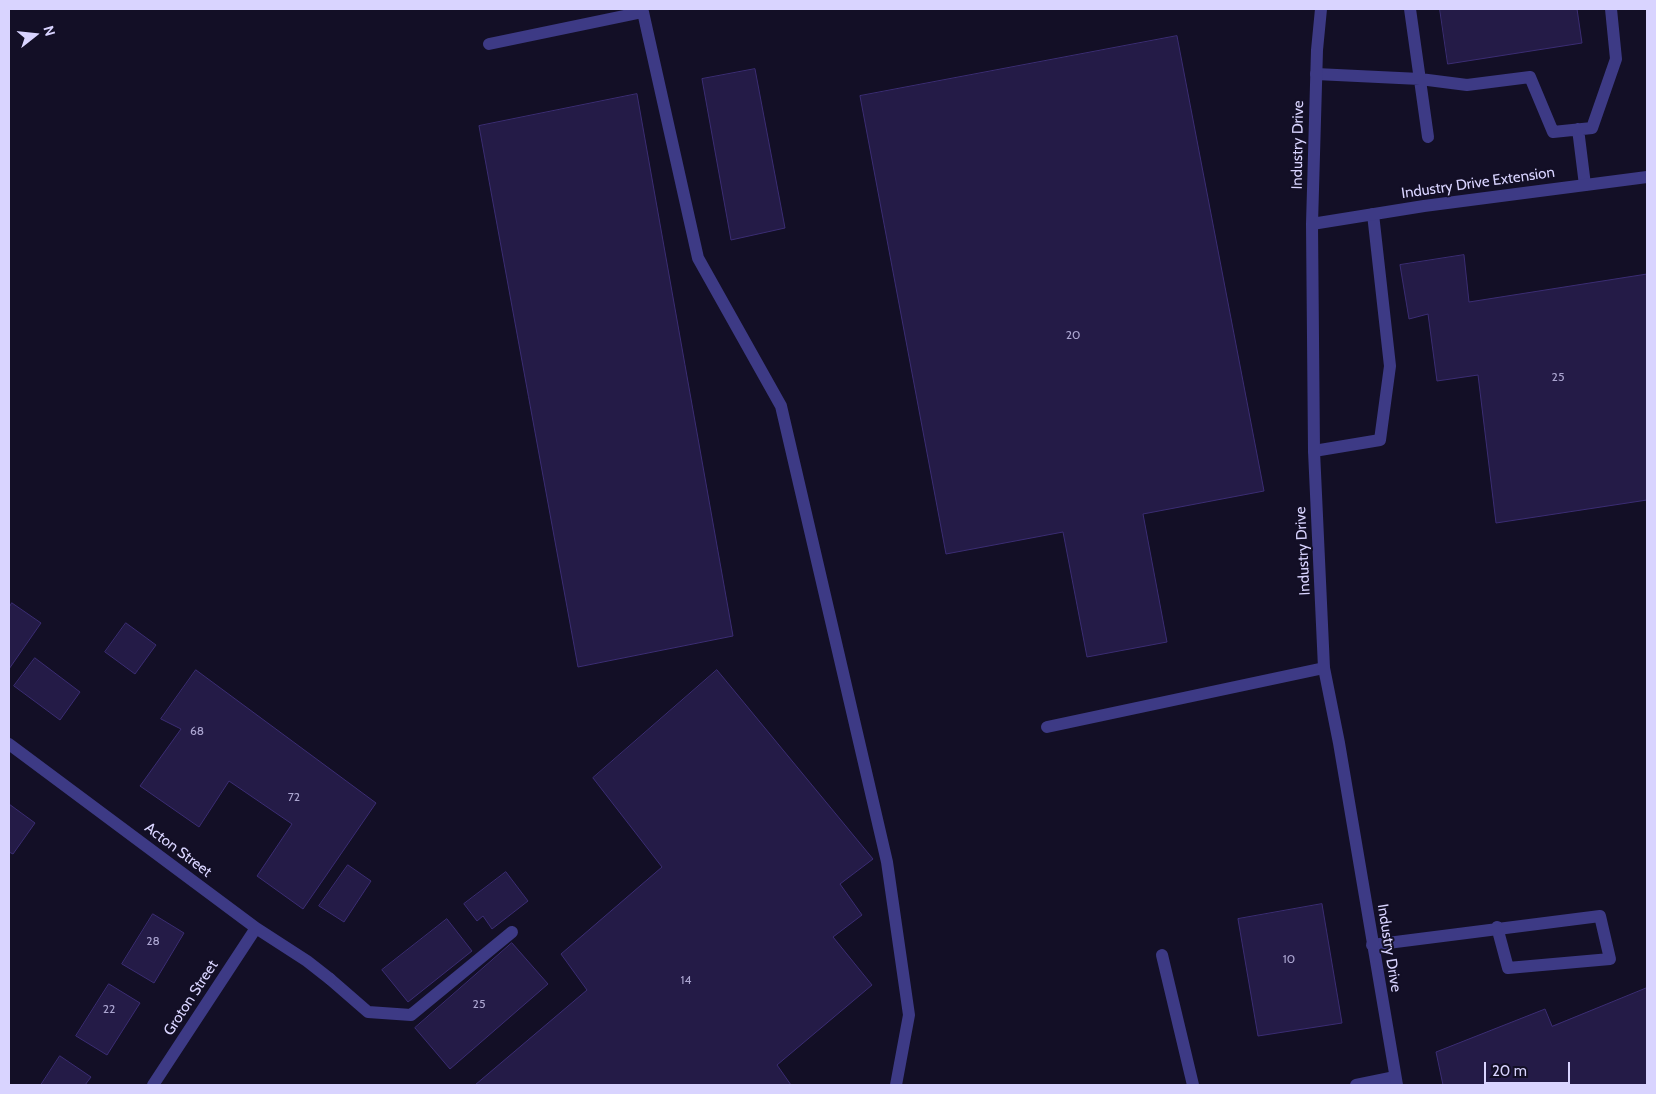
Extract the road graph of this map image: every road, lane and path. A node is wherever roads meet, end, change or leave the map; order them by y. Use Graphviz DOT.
graph roads {
  1 [pos="1321,9"];
  2 [pos="1410,9"];
  3 [pos="1611,9"];
  4 [pos="489,44"];
  5 [pos="1316,74"];
  6 [pos="1420,79"];
  7 [pos="1578,129"];
  8 [pos="1428,137"];
  9 [pos="1647,177"];
  10 [pos="1585,185"];
  11 [pos="1373,214"];
  12 [pos="1312,224"];
  13 [pos="1314,451"];
  14 [pos="1324,668"];
  15 [pos="1047,727"];
  16 [pos="9,744"];
  17 [pos="1497,927"];
  18 [pos="256,928"];
  19 [pos="512,932"];
  20 [pos="1372,945"];
  21 [pos="1162,955"];
  22 [pos="1396,1081"];
  23 [pos="153,1085"];
  24 [pos="896,1085"];
  25 [pos="1193,1085"];
  26 [pos="1356,1085"];
  1 -- 5 [label="street, Industry Drive"];
  2 -- 6 [label="street"];
  3 -- 7 [label="street"];
  4 -- 24 [label="street"];
  5 -- 6 [label="street"];
  5 -- 12 [label="street, Industry Drive"];
  6 -- 7 [label="street"];
  6 -- 8 [label="street"];
  7 -- 10 [label="street"];
  9 -- 10 [label="street, Industry Drive Extension"];
  10 -- 11 [label="street, Industry Drive Extension"];
  11 -- 12 [label="street, Industry Drive Extension"];
  11 -- 13 [label="street"];
  12 -- 13 [label="street, Industry Drive"];
  13 -- 14 [label="street, Industry Drive"];
  14 -- 15 [label="street"];
  14 -- 20 [label="street, Industry Drive"];
  16 -- 18 [label="street, Acton Street"];
  17 -- 17 [label="street"];
  17 -- 20 [label="street"];
  18 -- 19 [label="street, Acton Street"];
  18 -- 23 [label="street, Groton Street"];
  20 -- 22 [label="street, Industry Drive"];
  21 -- 25 [label="street"];
  22 -- 26 [label="street"];
}
